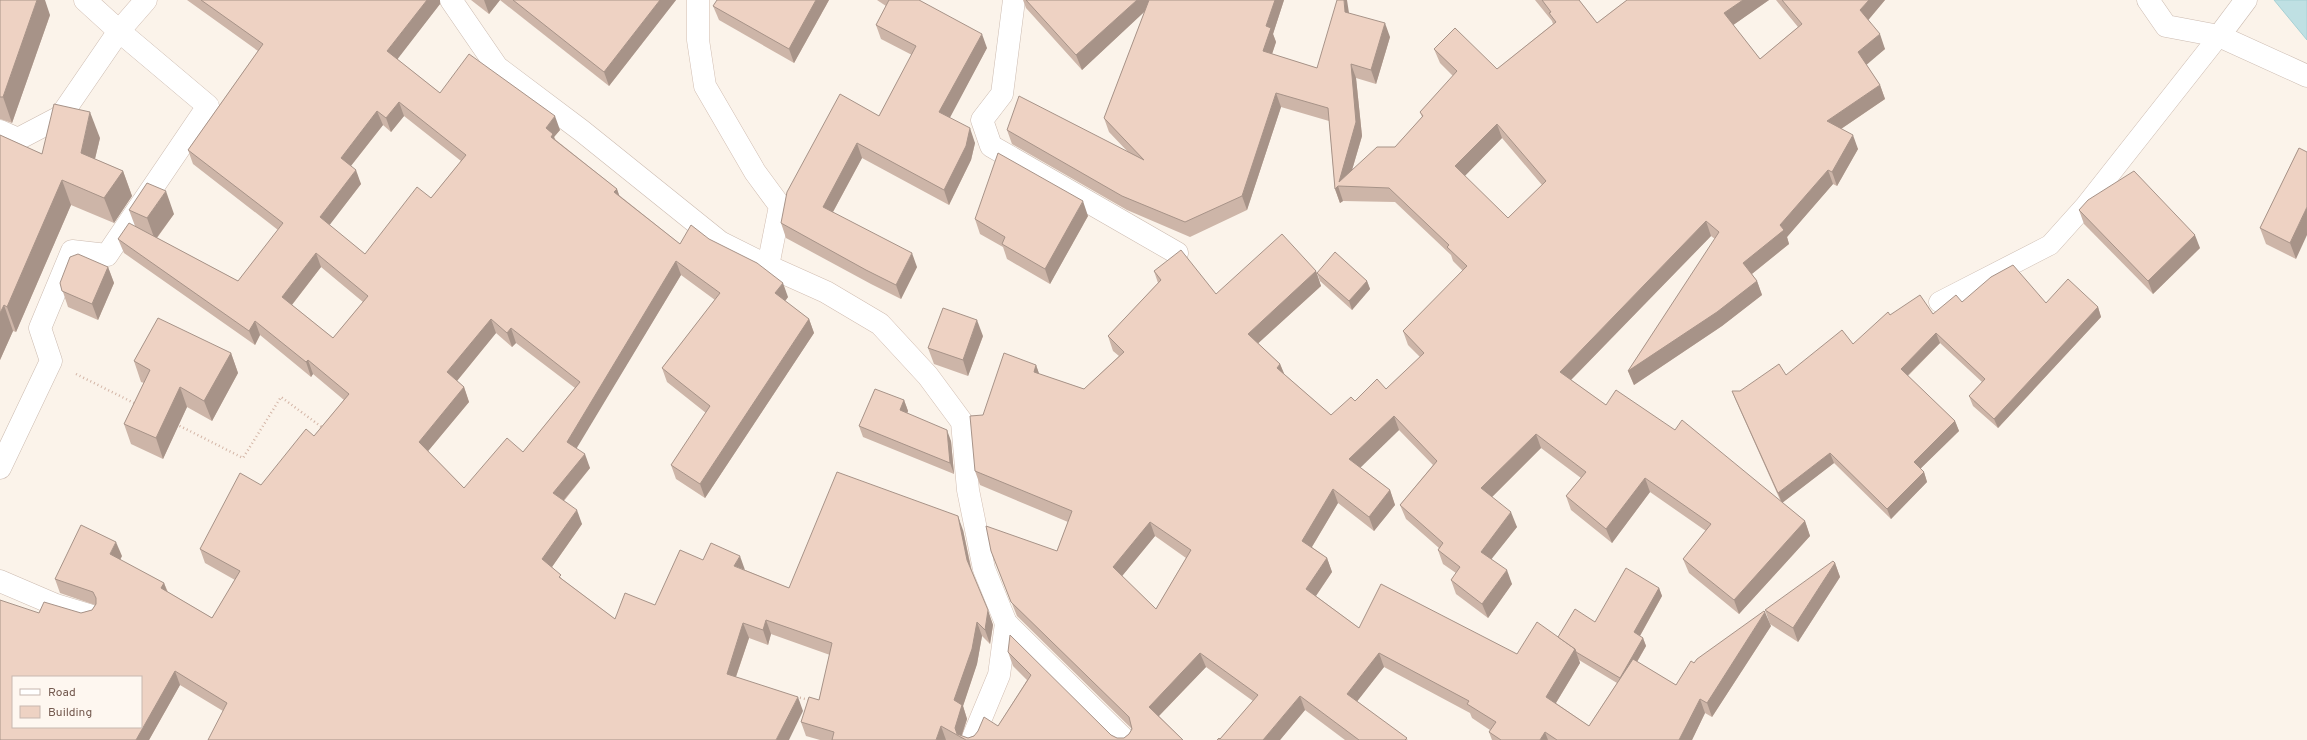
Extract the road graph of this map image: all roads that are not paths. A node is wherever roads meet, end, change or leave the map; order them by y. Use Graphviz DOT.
graph roads {
  1 [pos="85,0"];
  2 [pos="146,0"];
  3 [pos="451,0"];
  4 [pos="698,0"];
  5 [pos="1014,0"];
  6 [pos="2148,0"];
  7 [pos="2246,0"];
  8 [pos="119,31"];
  9 [pos="2219,36"];
  10 [pos="2307,76"];
  11 [pos="0,131"];
  12 [pos="1177,253"];
  13 [pos="768,266"];
  14 [pos="1939,302"];
  15 [pos="0,468"];
  16 [pos="0,581"];
  17 [pos="90,615"];
  18 [pos="1006,623"];
  19 [pos="972,740"];
  20 [pos="1125,740"];
  1 -- 8 [label="street"];
  2 -- 8 [label="street"];
  3 -- 13 [label="street"];
  4 -- 13 [label="street"];
  5 -- 12 [label="street"];
  6 -- 9 [label="street"];
  7 -- 9 [label="street"];
  8 -- 11 [label="street"];
  8 -- 15 [label="street"];
  9 -- 10 [label="street"];
  9 -- 14 [label="lane"];
  13 -- 18 [label="street"];
  16 -- 17 [label="street"];
  18 -- 19 [label="street"];
  18 -- 20 [label="street"];
}
